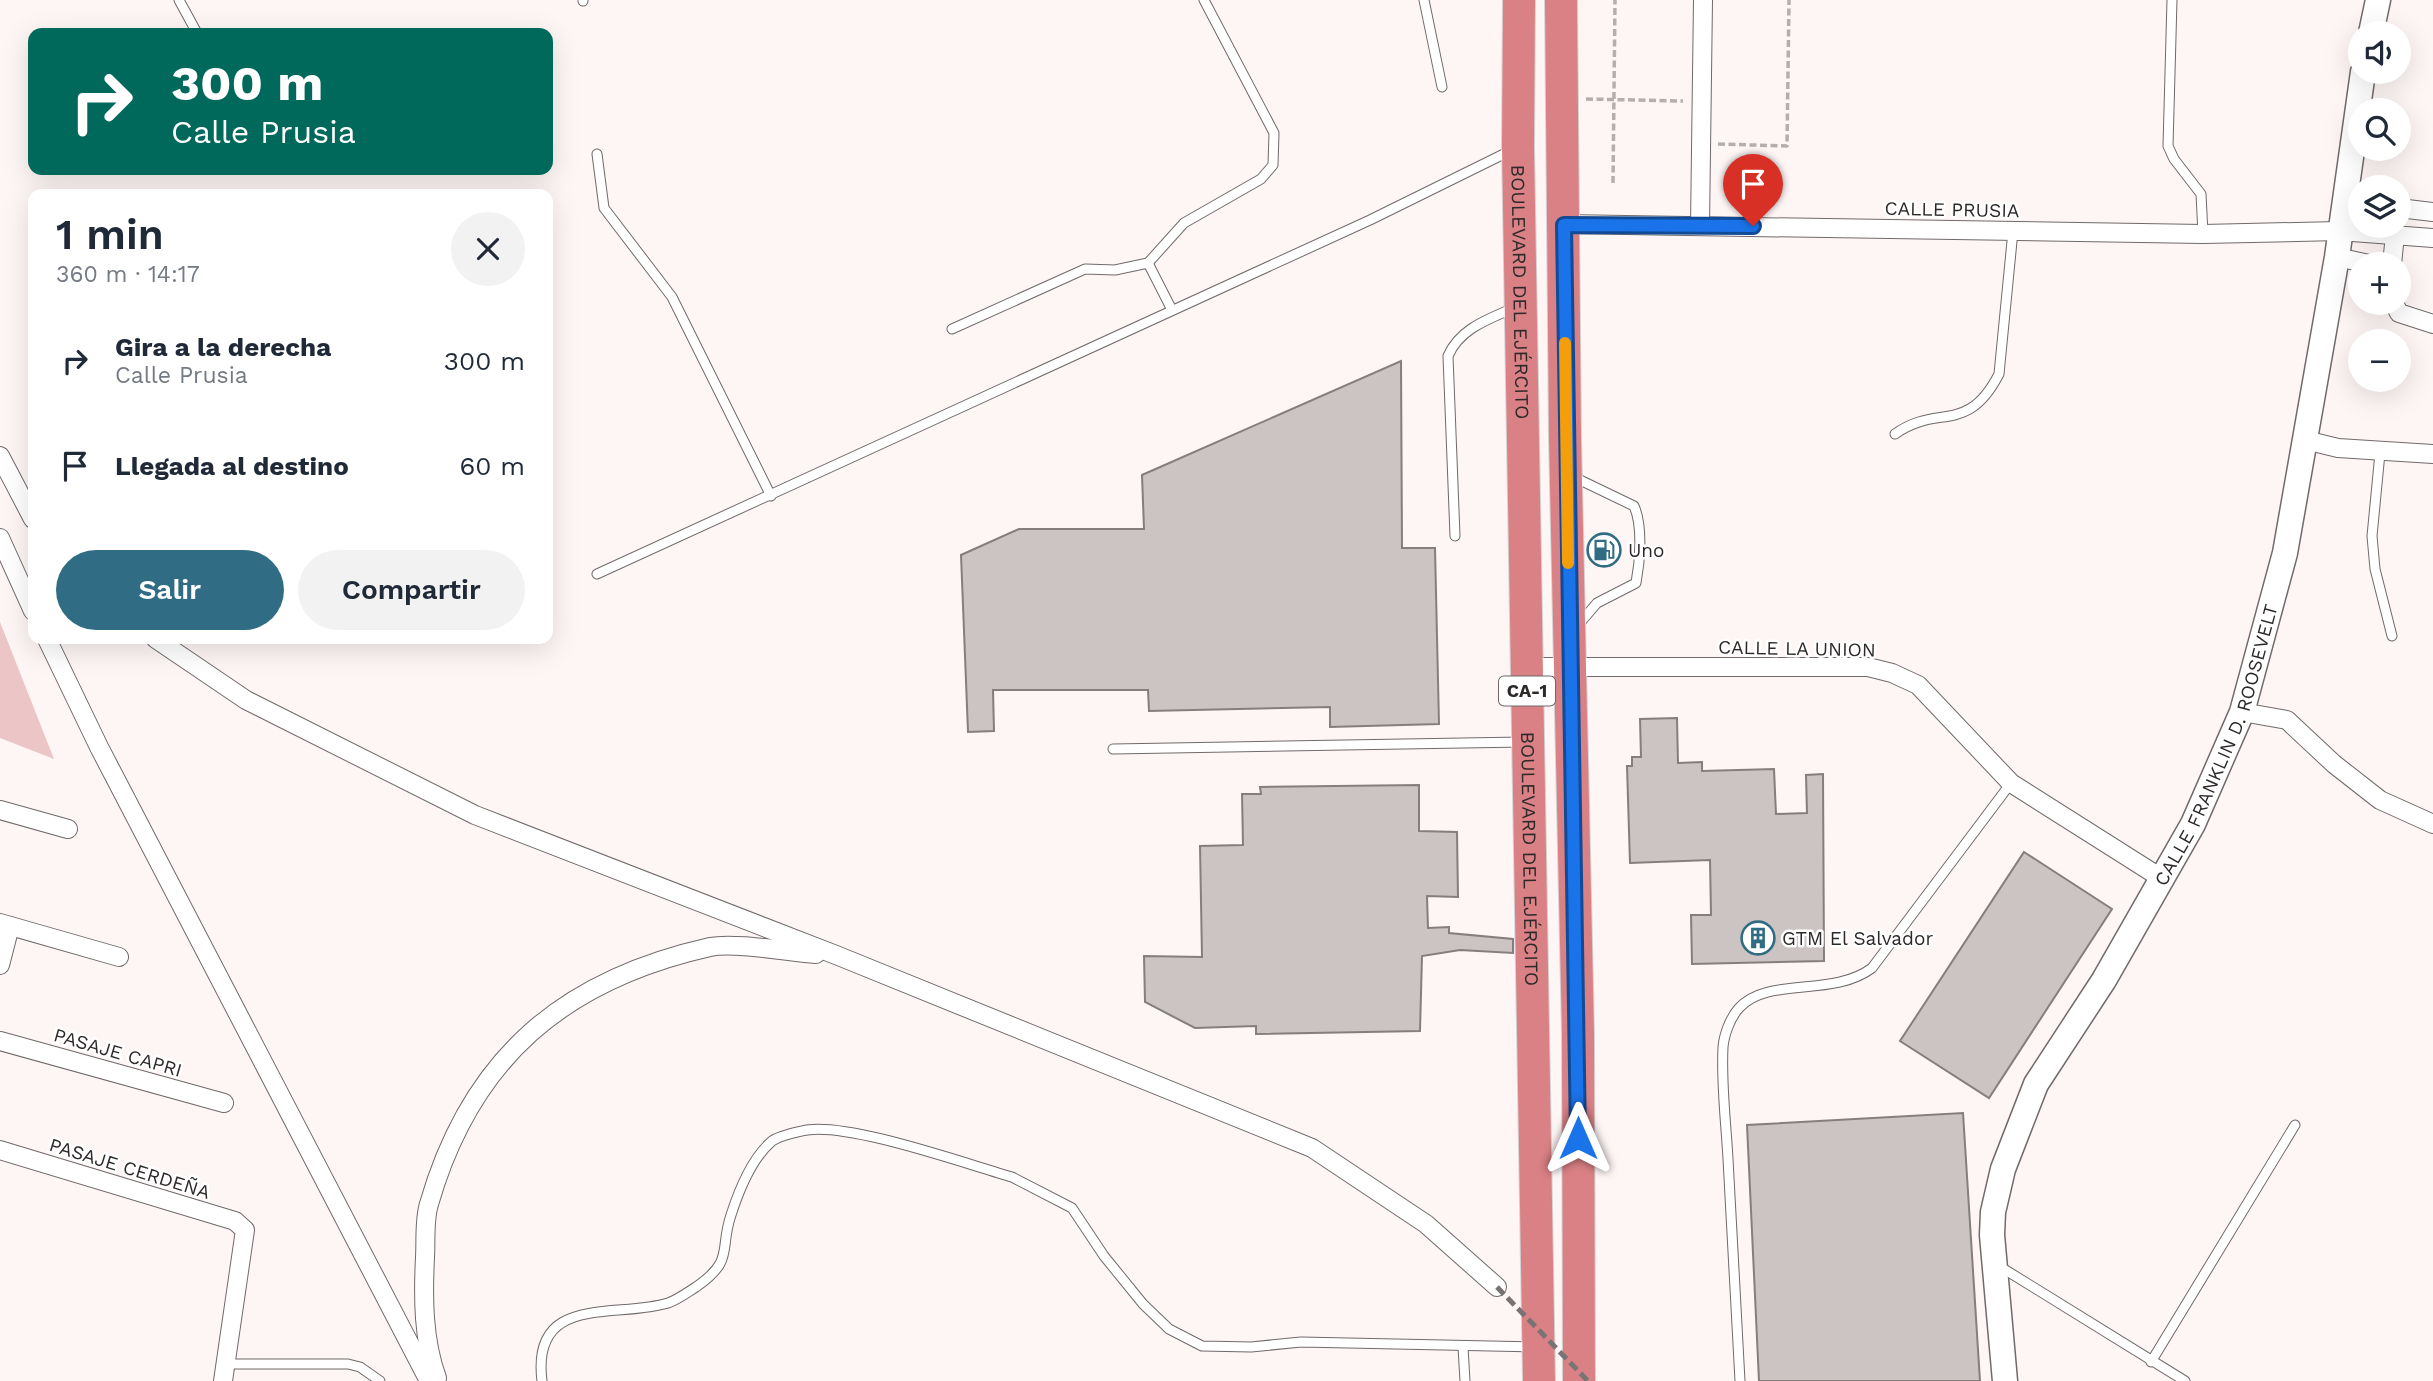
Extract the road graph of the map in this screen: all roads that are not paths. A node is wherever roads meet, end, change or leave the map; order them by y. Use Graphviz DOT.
graph roads {
  1 [pos="178,0"];
  2 [pos="1205,0"];
  3 [pos="1424,0"];
  4 [pos="1519,0"];
  5 [pos="1561,0"];
  6 [pos="1703,0"];
  7 [pos="2172,0"];
  8 [pos="2378,0"];
  9 [pos="2374,21"];
  10 [pos="195,28"];
  11 [pos="2362,84"];
  12 [pos="1442,87"];
  13 [pos="1518,147"];
  14 [pos="597,154"];
  15 [pos="2354,175"];
  16 [pos="2411,209"];
  17 [pos="2348,210"];
  18 [pos="2433,212"];
  19 [pos="1564,225"];
  20 [pos="1700,226"];
  21 [pos="2013,231"];
  22 [pos="2339,231"];
  23 [pos="2348,232"];
  24 [pos="2203,234"];
  25 [pos="2411,236"];
  26 [pos="2433,238"];
  27 [pos="2337,257"];
  28 [pos="2348,259"];
  29 [pos="1148,263"];
  30 [pos="1521,304"];
  31 [pos="1172,310"];
  32 [pos="2405,315"];
  33 [pos="2433,324"];
  34 [pos="952,329"];
  35 [pos="1895,434"];
  36 [pos="2305,440"];
  37 [pos="2380,453"];
  38 [pos="2433,454"];
  39 [pos="0,456"];
  40 [pos="1580,480"];
  41 [pos="771,496"];
  42 [pos="28,509"];
  43 [pos="1455,536"];
  44 [pos="0,538"];
  45 [pos="1525,567"];
  46 [pos="1568,570"];
  47 [pos="597,574"];
  48 [pos="28,600"];
  49 [pos="2392,636"];
  50 [pos="49,644"];
  51 [pos="163,644"];
  52 [pos="1570,652"];
  53 [pos="1527,667"];
  54 [pos="1571,700"];
  55 [pos="1528,703"];
  56 [pos="2242,712"];
  57 [pos="1528,741"];
  58 [pos="1113,749"];
  59 [pos="2011,783"];
  60 [pos="0,810"];
  61 [pos="2433,824"];
  62 [pos="68,829"];
  63 [pos="2161,878"];
  64 [pos="5,924"];
  65 [pos="836,955"];
  66 [pos="119,957"];
  67 [pos="0,965"];
  68 [pos="0,1041"];
  69 [pos="224,1103"];
  70 [pos="2295,1125"];
  71 [pos="0,1150"];
  72 [pos="1996,1264"];
  73 [pos="1497,1287"];
  74 [pos="1463,1347"];
  75 [pos="1538,1347"];
  76 [pos="2151,1362"];
  77 [pos="224,1372"];
  78 [pos="380,1381"];
  79 [pos="429,1381"];
  80 [pos="439,1381"];
  81 [pos="542,1381"];
  82 [pos="1465,1381"];
  83 [pos="1538,1381"];
  84 [pos="1579,1381"];
  85 [pos="1740,1381"];
  86 [pos="2005,1381"];
  87 [pos="2185,1381"];
  1 -- 10 [label="lane"];
  2 -- 29 [label="lane"];
  3 -- 12 [label="lane"];
  4 -- 13 [label="highway, BOULEVARD DEL EJÉRCITO / CA-1"];
  5 -- 19 [label="highway, CA-1"];
  6 -- 20 [label="street"];
  7 -- 24 [label="lane"];
  8 -- 9 [label="main road"];
  11 -- 15 [label="main road, CALLE FRANKLIN D. ROOSEVELT"];
  13 -- 30 [label="highway, BOULEVARD DEL EJÉRCITO / CA-1"];
  13 -- 31 [label="lane"];
  14 -- 41 [label="lane"];
  16 -- 18 [label="street"];
  17 -- 22 [label="main road, CALLE FRANKLIN D. ROOSEVELT"];
  19 -- 20 [label="street, CALLE PRUSIA"];
  19 -- 46 [label="highway, CA-1"];
  20 -- 21 [label="street, CALLE PRUSIA"];
  21 -- 24 [label="street, CALLE PRUSIA"];
  21 -- 35 [label="lane"];
  22 -- 23 [label="street, CALLE PRUSIA"];
  22 -- 24 [label="street, CALLE PRUSIA"];
  22 -- 27 [label="main road, CALLE FRANKLIN D. ROOSEVELT"];
  25 -- 26 [label="street, CALLE PRUSIA"];
  27 -- 28 [label="street"];
  27 -- 36 [label="main road, CALLE FRANKLIN D. ROOSEVELT"];
  29 -- 31 [label="lane"];
  29 -- 34 [label="lane"];
  30 -- 43 [label="lane"];
  30 -- 45 [label="highway, BOULEVARD DEL EJÉRCITO / CA-1"];
  31 -- 41 [label="lane"];
  32 -- 33 [label="street"];
  36 -- 37 [label="street"];
  36 -- 56 [label="main road, CALLE FRANKLIN D. ROOSEVELT"];
  37 -- 38 [label="street"];
  37 -- 49 [label="lane"];
  39 -- 42 [label="street"];
  40 -- 52 [label="lane"];
  41 -- 47 [label="lane"];
  44 -- 48 [label="street"];
  45 -- 46 [label="highway"];
  45 -- 53 [label="highway, BOULEVARD DEL EJÉRCITO / CA-1"];
  46 -- 52 [label="highway, CA-1"];
  50 -- 79 [label="street"];
  51 -- 65 [label="street"];
  52 -- 53 [label="street, CALLE LA UNION"];
  52 -- 54 [label="highway, CA-1"];
  52 -- 59 [label="street, CALLE LA UNION"];
  53 -- 55 [label="highway, BOULEVARD DEL EJÉRCITO / CA-1"];
  54 -- 55 [label="highway"];
  54 -- 84 [label="highway, CA-1"];
  55 -- 57 [label="highway, BOULEVARD DEL EJÉRCITO / CA-1"];
  56 -- 61 [label="street"];
  56 -- 63 [label="main road, CALLE FRANKLIN D. ROOSEVELT"];
  57 -- 58 [label="lane"];
  57 -- 75 [label="highway, BOULEVARD DEL EJÉRCITO / CA-1"];
  59 -- 63 [label="street, CALLE LA UNION"];
  59 -- 85 [label="lane"];
  60 -- 62 [label="street"];
  63 -- 72 [label="main road, CALLE FRANKLIN D. ROOSEVELT"];
  64 -- 66 [label="street"];
  64 -- 67 [label="street"];
  65 -- 73 [label="street"];
  65 -- 80 [label="street"];
  68 -- 69 [label="street, PASAJE CAPRI"];
  70 -- 76 [label="lane"];
  71 -- 77 [label="street, PASAJE CERDEÑA"];
  72 -- 76 [label="lane"];
  72 -- 86 [label="main road, CALLE FRANKLIN D. ROOSEVELT"];
  74 -- 75 [label="lane"];
  74 -- 81 [label="lane"];
  74 -- 82 [label="lane"];
  75 -- 83 [label="highway, BOULEVARD DEL EJÉRCITO / CA-1"];
  76 -- 87 [label="lane"];
  77 -- 78 [label="lane"];
}
